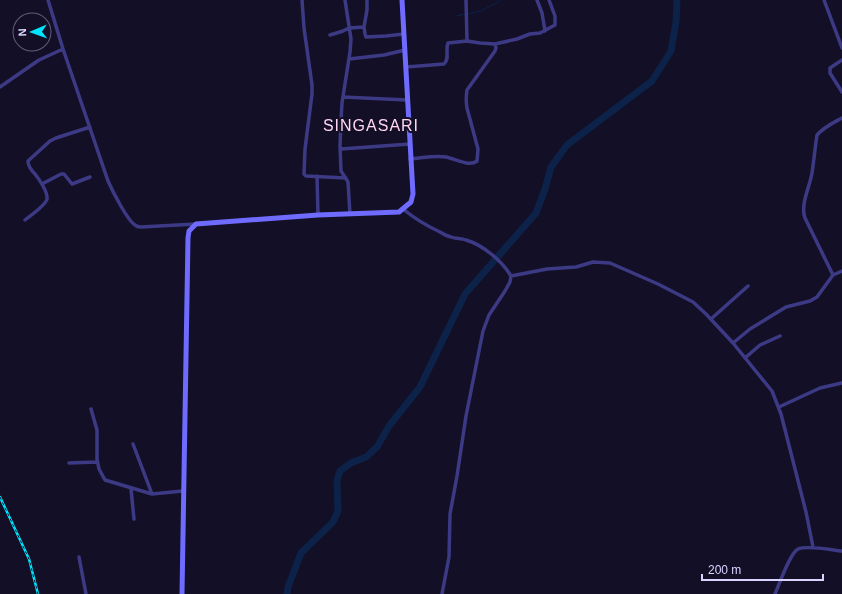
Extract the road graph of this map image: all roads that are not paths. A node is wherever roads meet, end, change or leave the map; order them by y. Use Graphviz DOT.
graph roads {
  1 [pos="48,0"];
  2 [pos="302,0"];
  3 [pos="345,0"];
  4 [pos="367,0"];
  5 [pos="402,0"];
  6 [pos="466,0"];
  7 [pos="537,0"];
  8 [pos="549,0"];
  9 [pos="824,0"];
  10 [pos="364,27"];
  11 [pos="350,28"];
  12 [pos="545,31"];
  13 [pos="404,34"];
  14 [pos="330,35"];
  15 [pos="467,41"];
  16 [pos="495,44"];
  17 [pos="842,48"];
  18 [pos="63,49"];
  19 [pos="405,50"];
  20 [pos="349,59"];
  21 [pos="842,60"];
  22 [pos="406,67"];
  23 [pos="0,87"];
  24 [pos="842,92"];
  25 [pos="343,97"];
  26 [pos="407,100"];
  27 [pos="842,118"];
  28 [pos="90,127"];
  29 [pos="410,144"];
  30 [pos="341,149"];
  31 [pos="410,159"];
  32 [pos="317,176"];
  33 [pos="90,177"];
  34 [pos="346,178"];
  35 [pos="42,184"];
  36 [pos="403,209"];
  37 [pos="350,214"];
  38 [pos="318,215"];
  39 [pos="25,220"];
  40 [pos="196,224"];
  41 [pos="842,271"];
  42 [pos="833,275"];
  43 [pos="511,276"];
  44 [pos="748,286"];
  45 [pos="711,319"];
  46 [pos="780,336"];
  47 [pos="733,343"];
  48 [pos="746,358"];
  49 [pos="842,383"];
  50 [pos="779,407"];
  51 [pos="91,409"];
  52 [pos="133,444"];
  53 [pos="97,462"];
  54 [pos="69,464"];
  55 [pos="132,489"];
  56 [pos="183,491"];
  57 [pos="152,494"];
  58 [pos="134,519"];
  59 [pos="814,547"];
  60 [pos="842,551"];
  61 [pos="79,556"];
  62 [pos="86,594"];
  63 [pos="182,594"];
  64 [pos="442,594"];
  65 [pos="776,594"];
  1 -- 18 [label="street"];
  2 -- 32 [label="street"];
  3 -- 11 [label="street"];
  4 -- 10 [label="street"];
  5 -- 13 [label="street"];
  6 -- 15 [label="street"];
  7 -- 12 [label="street"];
  8 -- 12 [label="street"];
  9 -- 17 [label="street"];
  10 -- 11 [label="street"];
  10 -- 13 [label="street"];
  11 -- 14 [label="street"];
  11 -- 20 [label="street"];
  12 -- 16 [label="street"];
  13 -- 19 [label="street"];
  15 -- 16 [label="street"];
  15 -- 22 [label="street"];
  16 -- 31 [label="street"];
  18 -- 23 [label="street"];
  18 -- 28 [label="street"];
  19 -- 20 [label="street"];
  19 -- 22 [label="street"];
  20 -- 25 [label="street"];
  21 -- 24 [label="street"];
  22 -- 26 [label="street"];
  25 -- 26 [label="street"];
  25 -- 30 [label="street"];
  26 -- 29 [label="street"];
  27 -- 42 [label="street"];
  28 -- 35 [label="street"];
  28 -- 40 [label="street"];
  29 -- 30 [label="street"];
  29 -- 31 [label="street"];
  30 -- 34 [label="street"];
  31 -- 36 [label="street"];
  32 -- 34 [label="street"];
  32 -- 38 [label="street"];
  33 -- 35 [label="street"];
  34 -- 37 [label="street"];
  35 -- 39 [label="street"];
  36 -- 37 [label="street"];
  36 -- 43 [label="street"];
  37 -- 38 [label="street"];
  38 -- 40 [label="street"];
  40 -- 56 [label="street"];
  41 -- 42 [label="street"];
  42 -- 47 [label="street"];
  43 -- 45 [label="street"];
  43 -- 64 [label="street"];
  44 -- 45 [label="street"];
  45 -- 47 [label="street"];
  46 -- 48 [label="street"];
  47 -- 48 [label="street"];
  48 -- 50 [label="street"];
  49 -- 50 [label="street"];
  50 -- 59 [label="street"];
  51 -- 53 [label="street"];
  52 -- 57 [label="street"];
  53 -- 54 [label="street"];
  53 -- 55 [label="street"];
  55 -- 57 [label="street"];
  55 -- 58 [label="street"];
  56 -- 57 [label="street"];
  56 -- 63 [label="street"];
  59 -- 60 [label="street"];
  59 -- 65 [label="street"];
  61 -- 62 [label="street"];
}
